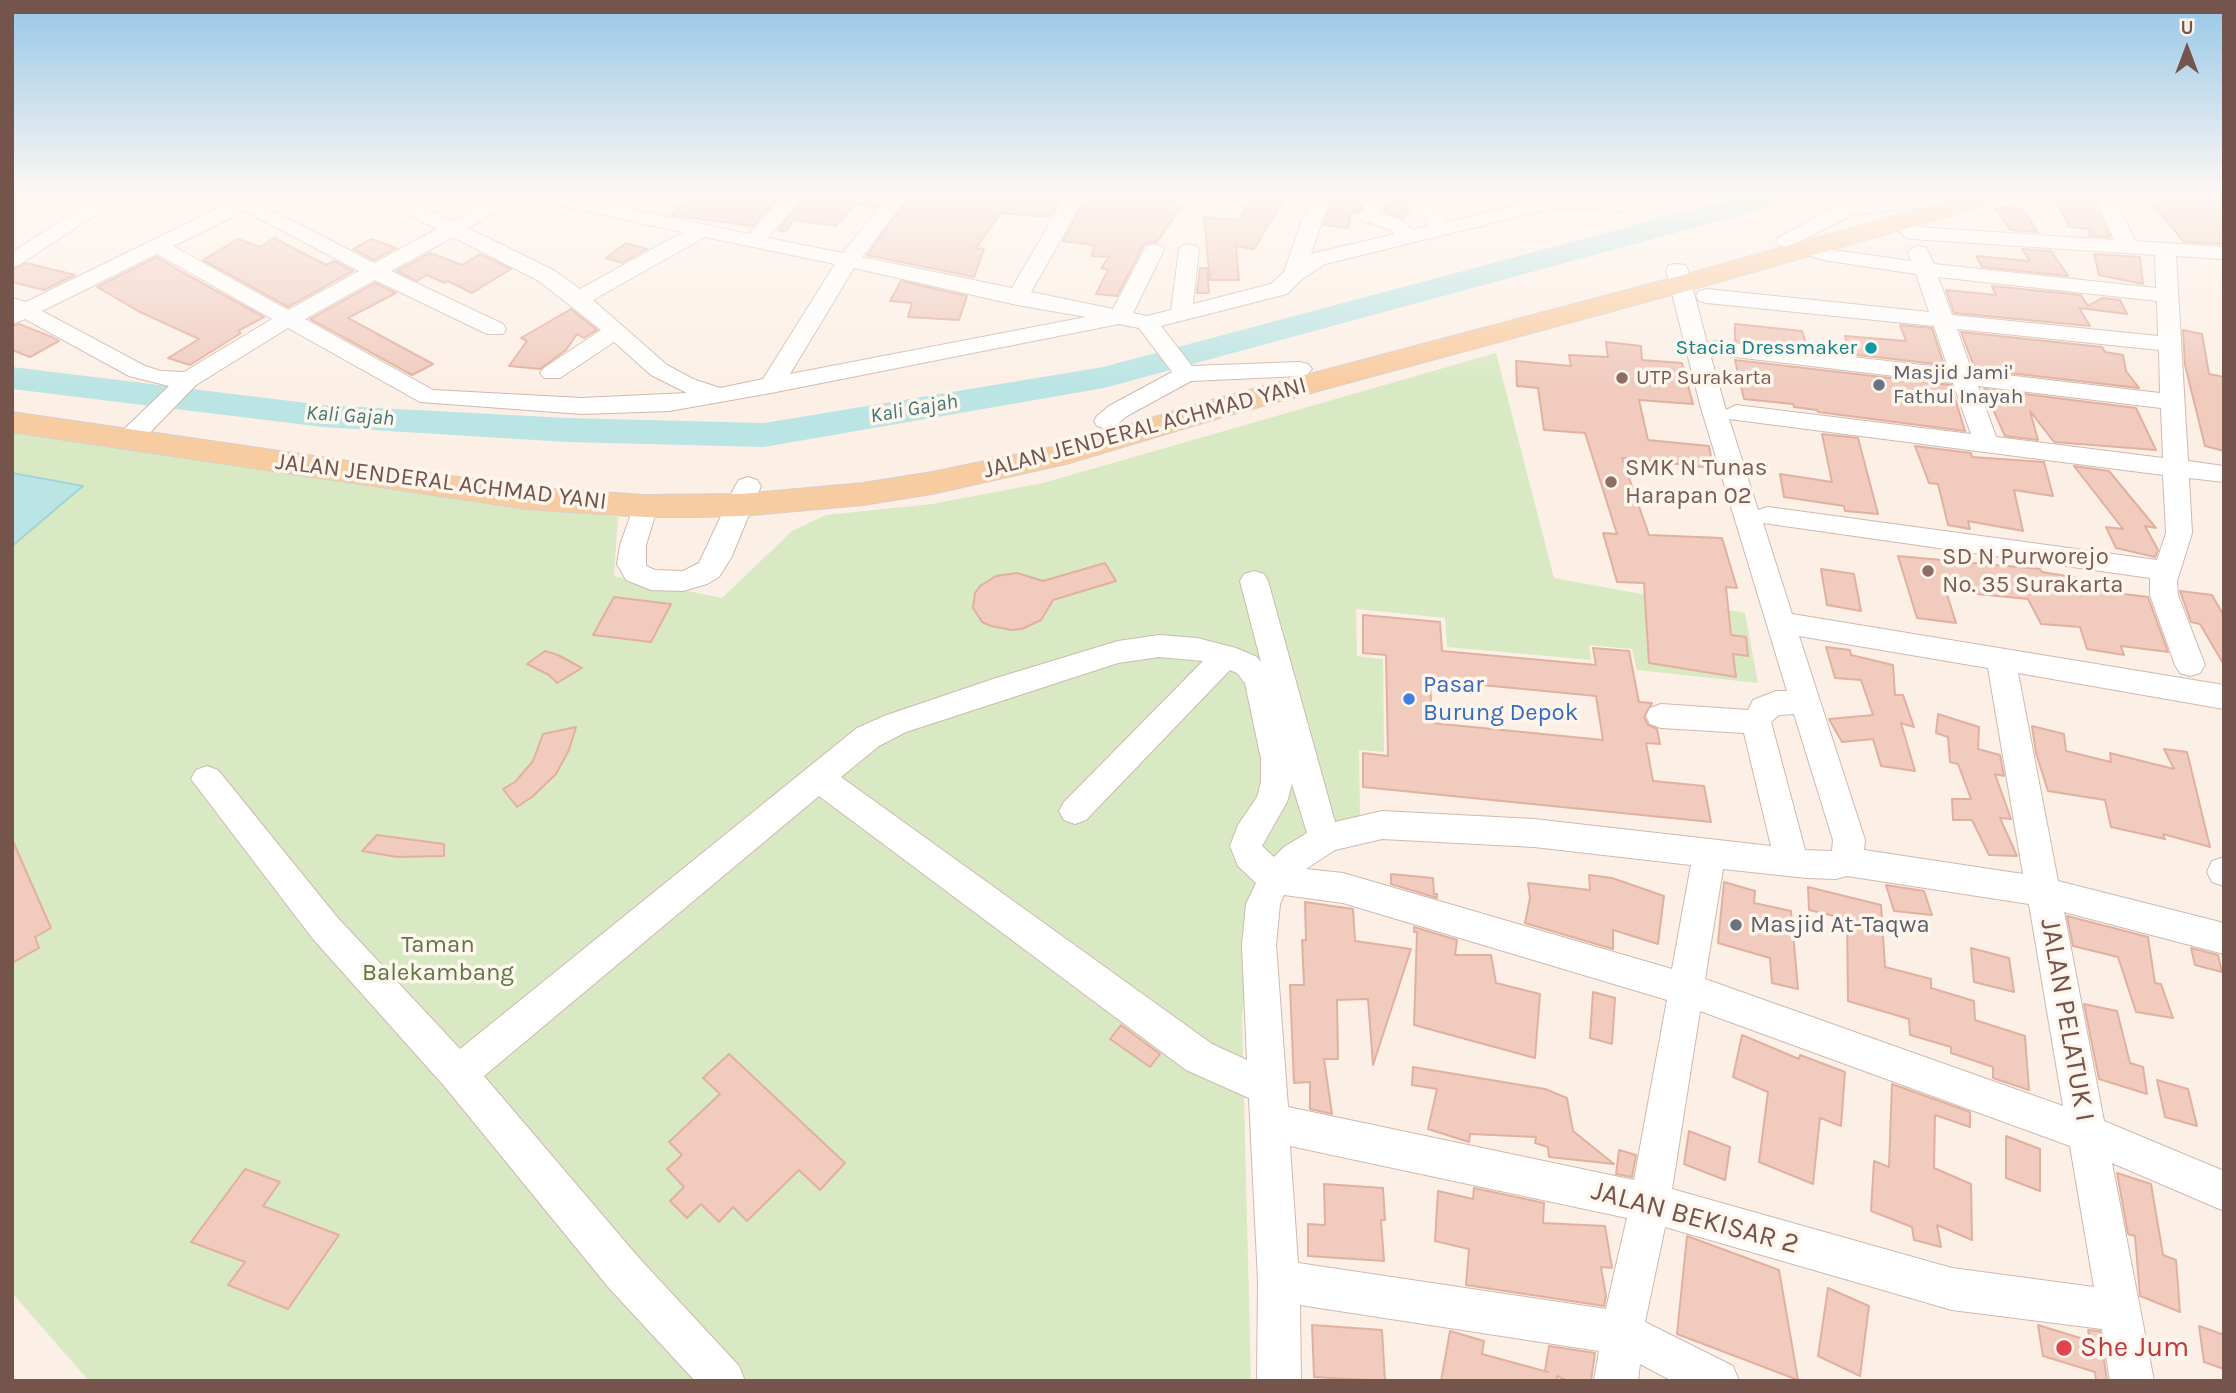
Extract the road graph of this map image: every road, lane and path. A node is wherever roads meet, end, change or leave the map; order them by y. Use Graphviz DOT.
graph roads {
  1 [pos="133,257"];
  2 [pos="177,257"];
  3 [pos="347,257"];
  4 [pos="399,257"];
  5 [pos="509,257"];
  6 [pos="648,257"];
  7 [pos="824,257"];
  8 [pos="851,257"];
  9 [pos="1041,257"];
  10 [pos="1150,257"];
  11 [pos="1188,257"];
  12 [pos="1300,257"];
  13 [pos="1326,257"];
  14 [pos="1763,257"];
  15 [pos="1837,257"];
  16 [pos="1920,257"];
  17 [pos="2166,257"];
  18 [pos="847,262"];
  19 [pos="1925,269"];
  20 [pos="374,271"];
  21 [pos="1294,274"];
  22 [pos="1688,283"];
  23 [pos="573,295"];
  24 [pos="2168,296"];
  25 [pos="1017,298"];
  26 [pos="17,310"];
  27 [pos="1181,316"];
  28 [pos="1120,317"];
  29 [pos="288,319"];
  30 [pos="1943,320"];
  31 [pos="1150,327"];
  32 [pos="495,329"];
  33 [pos="615,331"];
  34 [pos="2171,344"];
  35 [pos="1714,348"];
  36 [pos="1184,370"];
  37 [pos="1317,370"];
  38 [pos="552,373"];
  39 [pos="1962,376"];
  40 [pos="186,382"];
  41 [pos="771,386"];
  42 [pos="721,395"];
  43 [pos="2174,401"];
  44 [pos="12,403"];
  45 [pos="1736,413"];
  46 [pos="1106,421"];
  47 [pos="12,422"];
  48 [pos="144,425"];
  49 [pos="1986,443"];
  50 [pos="2177,469"];
  51 [pos="2224,474"];
  52 [pos="744,496"];
  53 [pos="645,506"];
  54 [pos="1768,516"];
  55 [pos="2167,571"];
  56 [pos="1254,581"];
  57 [pos="1780,622"];
  58 [pos="1226,656"];
  59 [pos="2001,659"];
  60 [pos="2190,665"];
  61 [pos="2224,697"];
  62 [pos="1805,702"];
  63 [pos="1661,716"];
  64 [pos="1756,722"];
  65 [pos="817,777"];
  66 [pos="207,779"];
  67 [pos="1075,811"];
  68 [pos="1327,838"];
  69 [pos="1709,854"];
  70 [pos="1847,862"];
  71 [pos="1792,863"];
  72 [pos="1275,879"];
  73 [pos="2044,892"];
  74 [pos="2224,939"];
  75 [pos="1686,989"];
  76 [pos="458,1074"];
  77 [pos="1268,1104"];
  78 [pos="2089,1134"];
  79 [pos="2224,1191"];
  80 [pos="1650,1203"];
  81 [pos="1279,1281"];
  82 [pos="2120,1311"];
  83 [pos="1622,1333"];
  84 [pos="724,1381"];
  85 [pos="1279,1381"];
  86 [pos="1616,1381"];
  87 [pos="1718,1381"];
  88 [pos="2132,1381"];
  1 -- 26 [label="street"];
  2 -- 29 [label="street"];
  3 -- 20 [label="street"];
  4 -- 20 [label="street"];
  5 -- 23 [label="street"];
  6 -- 23 [label="street"];
  7 -- 18 [label="street"];
  8 -- 18 [label="street"];
  9 -- 25 [label="street"];
  10 -- 28 [label="street"];
  11 -- 27 [label="street"];
  12 -- 21 [label="street"];
  13 -- 21 [label="street"];
  14 -- 22 [label="main road, JALAN JENDERAL ACHMAD YANI"];
  15 -- 19 [label="street"];
  16 -- 19 [label="street"];
  17 -- 24 [label="street"];
  18 -- 25 [label="street"];
  18 -- 41 [label="street"];
  19 -- 24 [label="street"];
  19 -- 30 [label="street"];
  20 -- 29 [label="street"];
  20 -- 32 [label="street"];
  21 -- 27 [label="street"];
  22 -- 30 [label="street"];
  22 -- 37 [label="main road, JALAN JENDERAL ACHMAD YANI"];
  22 -- 57 [label="street"];
  23 -- 33 [label="street"];
  24 -- 34 [label="street"];
  25 -- 28 [label="street"];
  26 -- 40 [label="street"];
  27 -- 31 [label="street"];
  28 -- 31 [label="street"];
  28 -- 41 [label="street"];
  29 -- 40 [label="street"];
  29 -- 42 [label="street"];
  30 -- 34 [label="street"];
  30 -- 39 [label="street"];
  31 -- 36 [label="street"];
  33 -- 38 [label="street"];
  33 -- 42 [label="street"];
  34 -- 43 [label="street"];
  35 -- 39 [label="street"];
  36 -- 37 [label="street"];
  36 -- 46 [label="street"];
  37 -- 46 [label="main road, JALAN JENDERAL ACHMAD YANI"];
  37 -- 52 [label="main road, JALAN JENDERAL ACHMAD YANI"];
  39 -- 43 [label="street"];
  39 -- 49 [label="street"];
  40 -- 48 [label="street"];
  41 -- 42 [label="street"];
  43 -- 50 [label="street"];
  44 -- 48 [label="main road, JALAN JENDERAL ACHMAD YANI"];
  45 -- 49 [label="street"];
  46 -- 52 [label="main road, JALAN JENDERAL ACHMAD YANI"];
  47 -- 48 [label="main road, JALAN JENDERAL ACHMAD YANI"];
  48 -- 52 [label="main road, JALAN JENDERAL ACHMAD YANI"];
  48 -- 53 [label="main road, JALAN JENDERAL ACHMAD YANI"];
  49 -- 50 [label="street"];
  50 -- 51 [label="street"];
  50 -- 55 [label="street"];
  52 -- 53 [label="main road, JALAN JENDERAL ACHMAD YANI"];
  52 -- 53 [label="street"];
  54 -- 55 [label="street"];
  55 -- 60 [label="street"];
  56 -- 68 [label="street"];
  57 -- 59 [label="street"];
  57 -- 62 [label="street"];
  58 -- 65 [label="street"];
  58 -- 67 [label="street"];
  58 -- 72 [label="street"];
  59 -- 61 [label="street"];
  59 -- 73 [label="street, JALAN PELATUK I"];
  62 -- 64 [label="street"];
  62 -- 70 [label="street"];
  63 -- 64 [label="street"];
  64 -- 71 [label="street"];
  65 -- 76 [label="street"];
  65 -- 77 [label="street, JALAN BEKISAR 2"];
  66 -- 76 [label="street"];
  68 -- 69 [label="street"];
  68 -- 72 [label="street"];
  69 -- 71 [label="street"];
  69 -- 75 [label="street"];
  70 -- 71 [label="street"];
  70 -- 73 [label="street"];
  72 -- 75 [label="street"];
  72 -- 77 [label="street"];
  73 -- 74 [label="street"];
  73 -- 78 [label="street, JALAN PELATUK I"];
  75 -- 78 [label="street"];
  75 -- 80 [label="street"];
  76 -- 84 [label="street"];
  77 -- 80 [label="street, JALAN BEKISAR 2"];
  77 -- 81 [label="street"];
  78 -- 79 [label="street"];
  78 -- 82 [label="street, JALAN PELATUK I"];
  80 -- 82 [label="street, JALAN BEKISAR 2"];
  80 -- 83 [label="street"];
  81 -- 83 [label="street"];
  81 -- 85 [label="street"];
  82 -- 88 [label="street, JALAN PELATUK I"];
  83 -- 86 [label="street"];
  83 -- 87 [label="street"];
}
